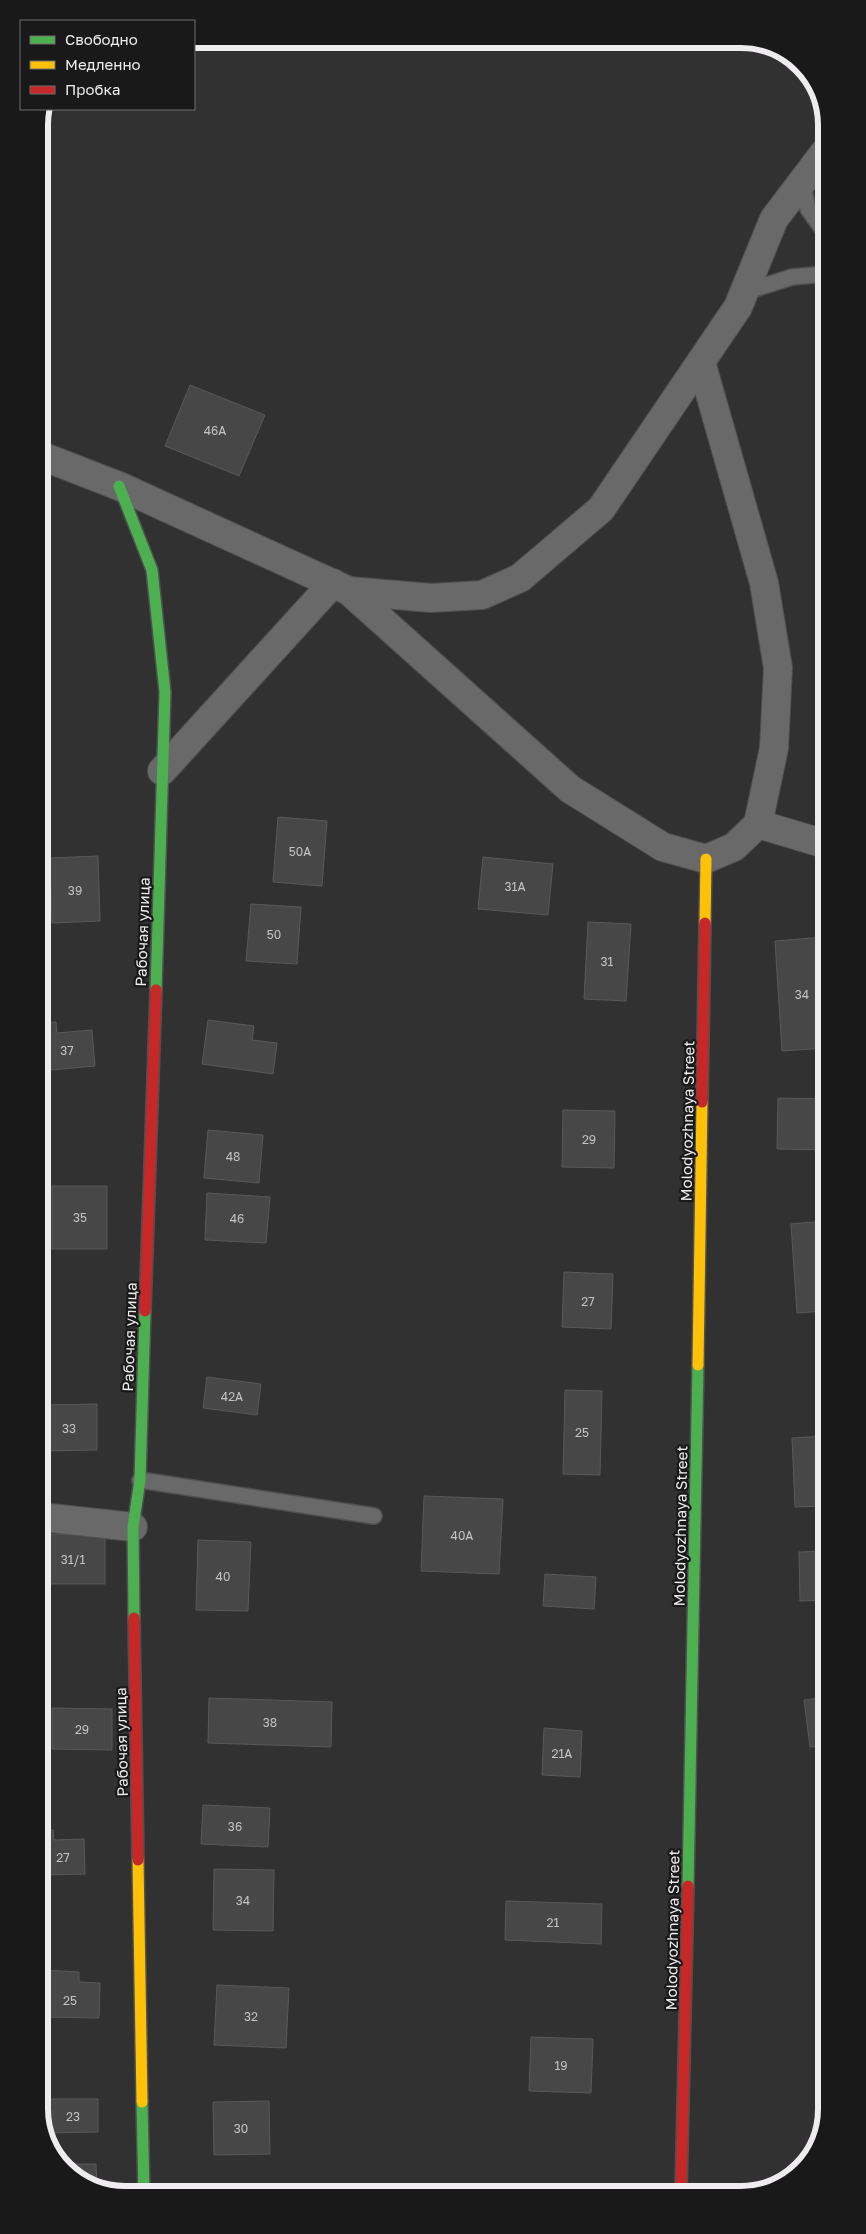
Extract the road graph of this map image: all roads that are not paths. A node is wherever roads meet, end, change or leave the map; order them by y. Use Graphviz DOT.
graph roads {
  1 [pos="818,160"];
  2 [pos="802,180"];
  3 [pos="818,223"];
  4 [pos="818,275"];
  5 [pos="745,292"];
  6 [pos="701,362"];
  7 [pos="48,458"];
  8 [pos="119,486"];
  9 [pos="341,587"];
  10 [pos="162,771"];
  11 [pos="758,824"];
  12 [pos="818,842"];
  13 [pos="706,859"];
  14 [pos="140,1480"];
  15 [pos="374,1516"];
  16 [pos="48,1518"];
  17 [pos="133,1527"];
  18 [pos="144,2186"];
  19 [pos="681,2186"];
  1 -- 2 [label="street"];
  2 -- 3 [label="lane"];
  2 -- 5 [label="street"];
  4 -- 5 [label="lane"];
  5 -- 6 [label="street"];
  6 -- 9 [label="street"];
  6 -- 11 [label="street"];
  7 -- 8 [label="street"];
  8 -- 9 [label="street"];
  8 -- 10 [label="street, Рабочая улица"];
  9 -- 10 [label="street"];
  9 -- 13 [label="street"];
  10 -- 14 [label="street, Рабочая улица"];
  11 -- 12 [label="street"];
  11 -- 13 [label="street"];
  13 -- 19 [label="street, Molodyozhnaya Street"];
  14 -- 15 [label="lane"];
  14 -- 17 [label="street, Рабочая улица"];
  16 -- 17 [label="street"];
  17 -- 18 [label="street, Рабочая улица"];
}
